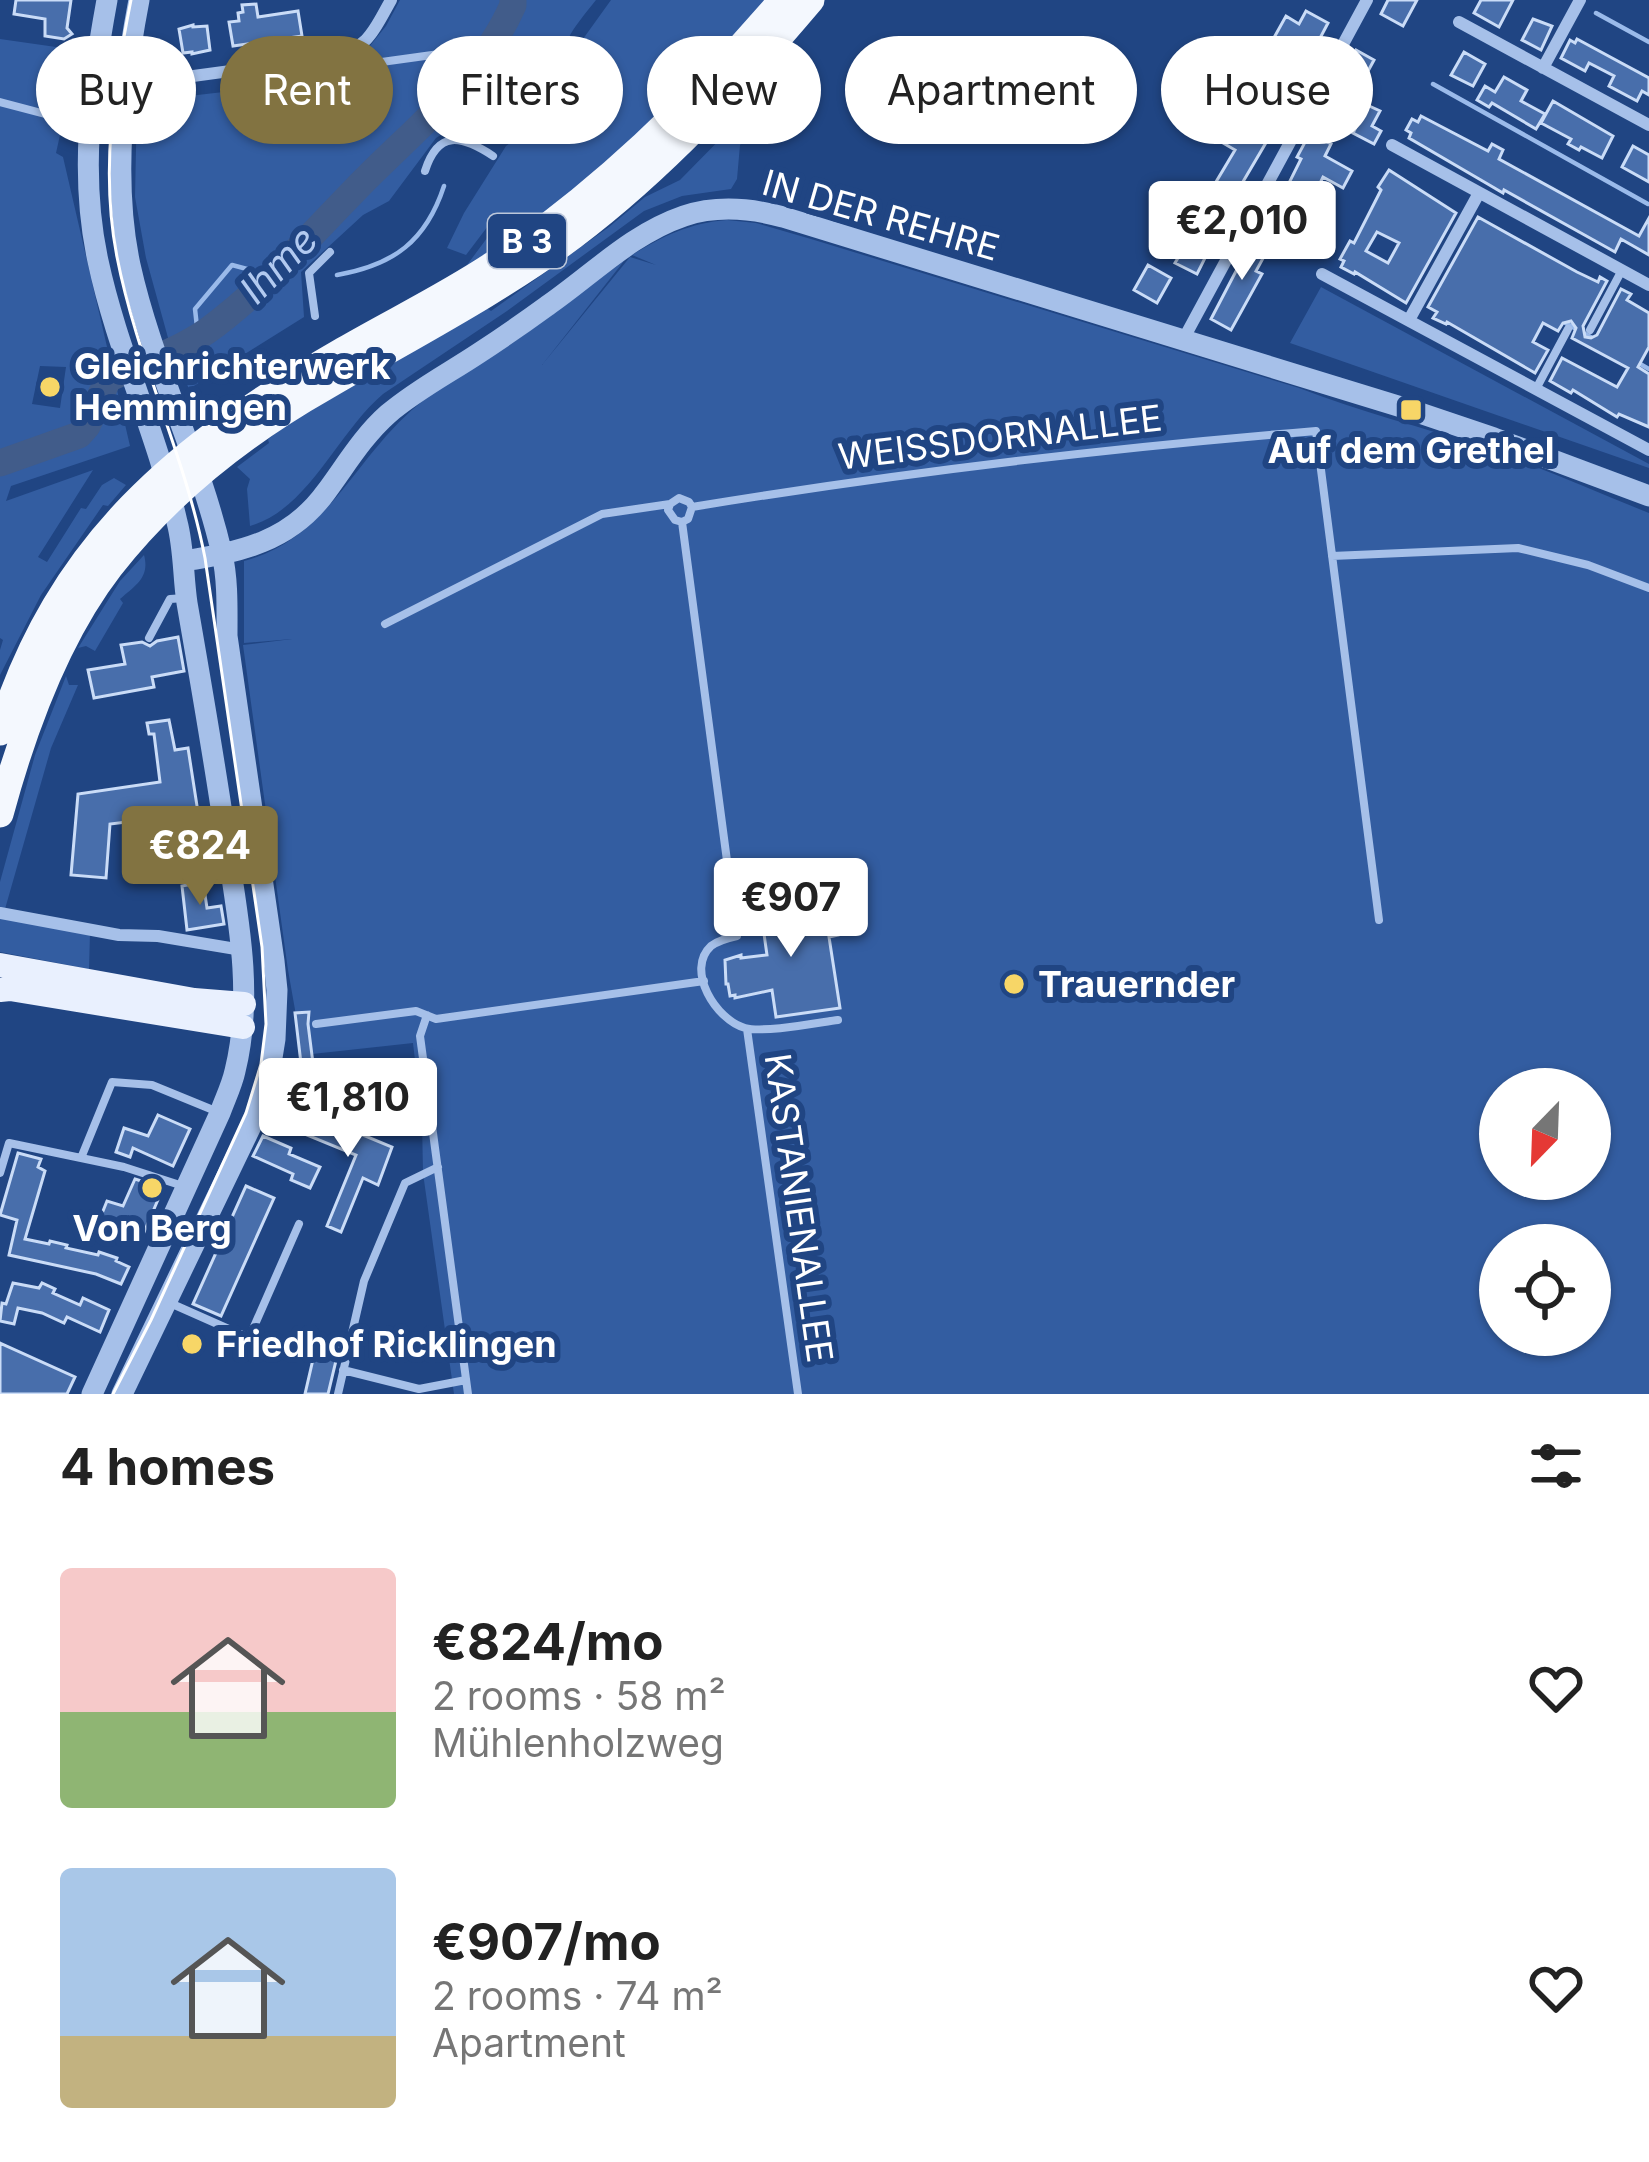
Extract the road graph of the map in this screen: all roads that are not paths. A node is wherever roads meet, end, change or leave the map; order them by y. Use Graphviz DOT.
graph roads {
  1 [pos="107,0"];
  2 [pos="139,0"];
  3 [pos="391,0"];
  4 [pos="782,0"];
  5 [pos="811,0"];
  6 [pos="1366,0"];
  7 [pos="1580,0"];
  8 [pos="1459,22"];
  9 [pos="101,36"];
  10 [pos="133,36"];
  11 [pos="369,36"];
  12 [pos="1543,68"];
  13 [pos="0,102"];
  14 [pos="36,111"];
  15 [pos="1649,124"];
  16 [pos="88,144"];
  17 [pos="123,144"];
  18 [pos="1393,145"];
  19 [pos="493,156"];
  20 [pos="425,171"];
  21 [pos="1479,193"];
  22 [pos="331,252"];
  23 [pos="1622,270"];
  24 [pos="1322,274"];
  25 [pos="1649,284"];
  26 [pos="314,316"];
  27 [pos="1409,320"];
  28 [pos="1568,328"];
  29 [pos="1590,330"];
  30 [pos="1183,340"];
  31 [pos="1536,389"];
  32 [pos="237,431"];
  33 [pos="1649,450"];
  34 [pos="1649,496"];
  35 [pos="674,501"];
  36 [pos="692,507"];
  37 [pos="682,522"];
  38 [pos="222,555"];
  39 [pos="1332,556"];
  40 [pos="183,561"];
  41 [pos="1649,588"];
  42 [pos="186,598"];
  43 [pos="385,624"];
  44 [pos="149,638"];
  45 [pos="10,740"];
  46 [pos="0,814"];
  47 [pos="0,913"];
  48 [pos="1379,920"];
  49 [pos="242,950"];
  50 [pos="0,965"];
  51 [pos="704,981"];
  52 [pos="0,990"];
  53 [pos="276,1013"];
  54 [pos="427,1015"];
  55 [pos="243,1016"];
  56 [pos="838,1020"];
  57 [pos="316,1024"];
  58 [pos="747,1029"];
  59 [pos="220,1114"];
  60 [pos="81,1158"];
  61 [pos="438,1167"];
  62 [pos="0,1173"];
  63 [pos="186,1188"];
  64 [pos="298,1224"];
  65 [pos="169,1302"];
  66 [pos="344,1370"];
  67 [pos="466,1380"];
  68 [pos="92,1394"];
  69 [pos="122,1394"];
  70 [pos="338,1394"];
  71 [pos="468,1394"];
  72 [pos="798,1394"];
  1 -- 9 [label="street"];
  2 -- 10 [label="street"];
  3 -- 11 [label="street"];
  4 -- 32 [label="highway, B 3"];
  5 -- 32 [label="highway, B 3"];
  6 -- 30 [label="street"];
  7 -- 12 [label="street"];
  8 -- 12 [label="street"];
  12 -- 15 [label="street"];
  13 -- 14 [label="lane"];
  16 -- 40 [label="street"];
  17 -- 38 [label="street"];
  18 -- 21 [label="street"];
  19 -- 20 [label="lane"];
  21 -- 23 [label="street"];
  21 -- 27 [label="street"];
  22 -- 26 [label="lane"];
  23 -- 25 [label="street"];
  23 -- 29 [label="lane"];
  24 -- 27 [label="street"];
  27 -- 31 [label="street"];
  28 -- 31 [label="lane"];
  30 -- 34 [label="street, IN DER REHRE"];
  30 -- 38 [label="street, IN DER REHRE"];
  31 -- 33 [label="street"];
  32 -- 45 [label="highway, B 3"];
  32 -- 45 [label="highway, B 3"];
  35 -- 36 [label="lane"];
  35 -- 37 [label="lane"];
  35 -- 43 [label="lane"];
  36 -- 37 [label="lane"];
  36 -- 39 [label="lane, WEISSDORNALLEE"];
  37 -- 51 [label="lane"];
  38 -- 40 [label="street, IN DER REHRE"];
  38 -- 53 [label="street"];
  39 -- 41 [label="lane"];
  39 -- 48 [label="lane"];
  40 -- 42 [label="street"];
  42 -- 44 [label="lane"];
  42 -- 49 [label="street"];
  45 -- 46 [label="highway, B 3"];
  47 -- 49 [label="street"];
  49 -- 55 [label="street"];
  50 -- 55 [label="main road"];
  51 -- 54 [label="lane"];
  51 -- 58 [label="lane"];
  52 -- 55 [label="main road"];
  53 -- 55 [label="street"];
  53 -- 65 [label="street"];
  54 -- 57 [label="lane"];
  54 -- 61 [label="lane"];
  55 -- 59 [label="street"];
  56 -- 58 [label="lane"];
  58 -- 72 [label="lane, KASTANIENALLEE"];
  59 -- 60 [label="lane"];
  59 -- 63 [label="street"];
  60 -- 62 [label="lane"];
  60 -- 63 [label="lane"];
  61 -- 66 [label="lane"];
  61 -- 67 [label="lane"];
  63 -- 68 [label="street"];
  64 -- 65 [label="lane"];
  65 -- 69 [label="street"];
  66 -- 67 [label="lane"];
  66 -- 70 [label="lane"];
  67 -- 71 [label="lane"];
}
